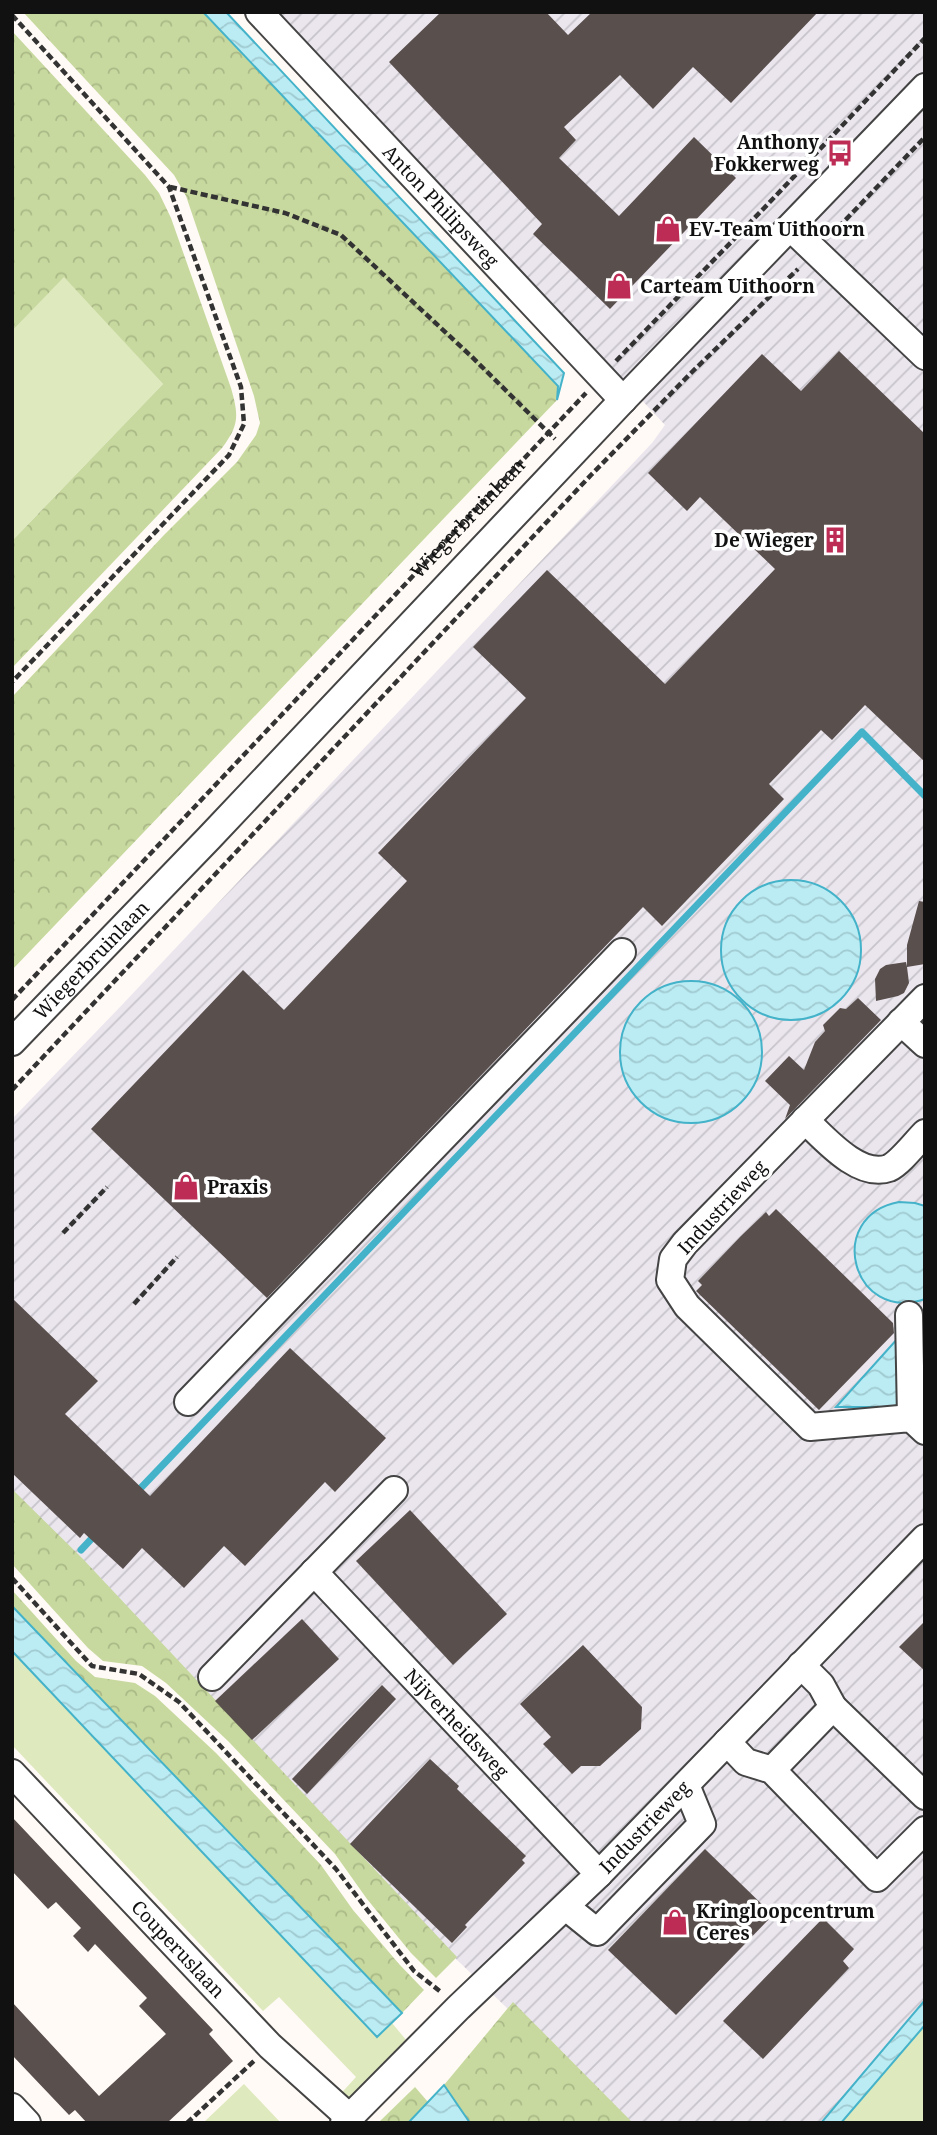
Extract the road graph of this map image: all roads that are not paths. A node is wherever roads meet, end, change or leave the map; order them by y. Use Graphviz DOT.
graph roads {
  1 [pos="259,12"];
  2 [pos="925,88"];
  3 [pos="791,228"];
  4 [pos="925,356"];
  5 [pos="623,400"];
  6 [pos="622,952"];
  7 [pos="925,998"];
  8 [pos="901,1022"];
  9 [pos="12,1042"];
  10 [pos="925,1044"];
  11 [pos="805,1120"];
  12 [pos="925,1133"];
  13 [pos="909,1315"];
  14 [pos="188,1402"];
  15 [pos="918,1425"];
  16 [pos="394,1490"];
  17 [pos="925,1538"];
  18 [pos="314,1572"];
  19 [pos="801,1665"];
  20 [pos="212,1677"];
  21 [pos="833,1707"];
  22 [pos="727,1742"];
  23 [pos="772,1770"];
  24 [pos="12,1773"];
  25 [pos="686,1784"];
  26 [pos="925,1796"];
  27 [pos="925,1830"];
  28 [pos="599,1874"];
  29 [pos="566,1907"];
  30 [pos="12,2107"];
  31 [pos="351,2117"];
  32 [pos="27,2123"];
  1 -- 5 [label="street, Anton Philipsweg"];
  2 -- 3 [label="street, Wiegerbruinlaan"];
  3 -- 4 [label="street"];
  3 -- 5 [label="street, Wiegerbruinlaan"];
  5 -- 9 [label="street, Wiegerbruinlaan"];
  6 -- 14 [label="street"];
  7 -- 8 [label="street, Industrieweg"];
  8 -- 10 [label="street"];
  8 -- 11 [label="street, Industrieweg"];
  11 -- 12 [label="street"];
  11 -- 15 [label="street, Industrieweg"];
  13 -- 15 [label="street"];
  16 -- 18 [label="street"];
  17 -- 19 [label="street, Industrieweg"];
  18 -- 20 [label="street"];
  18 -- 28 [label="street, Nijverheidsweg"];
  19 -- 21 [label="street"];
  19 -- 22 [label="street, Industrieweg"];
  21 -- 23 [label="street"];
  21 -- 26 [label="street"];
  22 -- 23 [label="street"];
  22 -- 25 [label="street, Industrieweg"];
  23 -- 27 [label="street"];
  24 -- 31 [label="street, Couperuslaan"];
  25 -- 28 [label="street, Industrieweg"];
  25 -- 29 [label="street"];
  28 -- 29 [label="street, Industrieweg"];
  29 -- 31 [label="street, Industrieweg"];
  30 -- 32 [label="street"];
}
